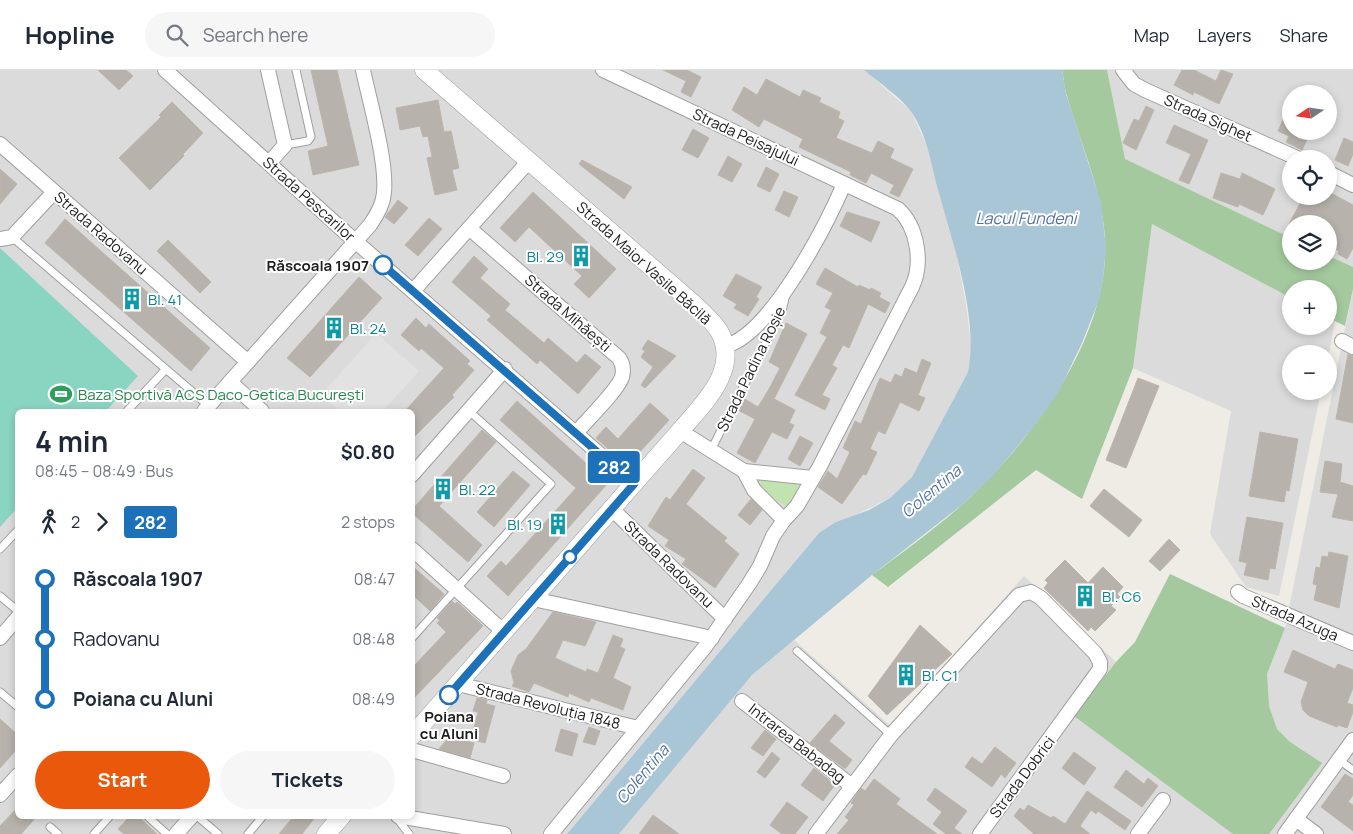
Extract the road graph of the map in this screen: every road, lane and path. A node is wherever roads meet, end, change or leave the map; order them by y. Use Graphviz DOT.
graph roads {
  1 [pos="165,70"];
  2 [pos="268,70"];
  3 [pos="296,70"];
  4 [pos="363,70"];
  5 [pos="424,70"];
  6 [pos="603,70"];
  7 [pos="1123,70"];
  8 [pos="626,75"];
  9 [pos="0,144"];
  10 [pos="285,145"];
  11 [pos="1282,151"];
  12 [pos="528,162"];
  13 [pos="270,163"];
  14 [pos="1337,177"];
  15 [pos="844,184"];
  16 [pos="1353,185"];
  17 [pos="54,192"];
  18 [pos="469,228"];
  19 [pos="6,238"];
  20 [pos="355,241"];
  21 [pos="786,287"];
  22 [pos="413,291"];
  23 [pos="725,346"];
  24 [pos="248,362"];
  25 [pos="166,369"];
  26 [pos="505,369"];
  27 [pos="230,382"];
  28 [pos="129,409"];
  29 [pos="207,409"];
  30 [pos="260,409"];
  31 [pos="469,411"];
  32 [pos="680,431"];
  33 [pos="576,433"];
  34 [pos="711,450"];
  35 [pos="744,471"];
  36 [pos="415,472"];
  37 [pos="813,478"];
  38 [pos="634,484"];
  39 [pos="612,510"];
  40 [pos="784,520"];
  41 [pos="15,533"];
  42 [pos="0,549"];
  43 [pos="415,552"];
  44 [pos="457,590"];
  45 [pos="1238,592"];
  46 [pos="0,596"];
  47 [pos="533,599"];
  48 [pos="15,608"];
  49 [pos="726,618"];
  50 [pos="15,620"];
  51 [pos="504,632"];
  52 [pos="415,635"];
  53 [pos="0,638"];
  54 [pos="712,638"];
  55 [pos="1353,643"];
  56 [pos="797,652"];
  57 [pos="458,684"];
  58 [pos="0,692"];
  59 [pos="742,701"];
  60 [pos="15,704"];
  61 [pos="638,728"];
  62 [pos="415,733"];
  63 [pos="888,739"];
  64 [pos="1353,740"];
  65 [pos="415,751"];
  66 [pos="1339,760"];
  67 [pos="1353,770"];
  68 [pos="503,776"];
  69 [pos="15,779"];
  70 [pos="852,786"];
  71 [pos="0,795"];
  72 [pos="1163,800"];
  73 [pos="107,819"];
  74 [pos="150,819"];
  75 [pos="189,819"];
  76 [pos="200,819"];
  77 [pos="260,819"];
  78 [pos="339,819"];
  79 [pos="399,819"];
  80 [pos="415,819"];
  81 [pos="1296,819"];
  82 [pos="50,827"];
  83 [pos="58,834"];
  84 [pos="94,834"];
  85 [pos="167,834"];
  86 [pos="176,834"];
  87 [pos="218,834"];
  88 [pos="248,834"];
  89 [pos="326,834"];
  90 [pos="409,834"];
  91 [pos="504,834"];
  92 [pos="551,834"];
  93 [pos="816,834"];
  94 [pos="980,834"];
  95 [pos="1138,834"];
  96 [pos="1285,834"];
  97 [pos="1316,834"];
  1 -- 13 [label="street, Strada Pescarilor"];
  2 -- 10 [label="street"];
  3 -- 10 [label="lane"];
  4 -- 20 [label="street"];
  5 -- 12 [label="street, Strada Maior Vasile Băcilă"];
  6 -- 8 [label="street, Strada Peisajului"];
  7 -- 11 [label="street, Strada Sighet"];
  8 -- 15 [label="street, Strada Peisajului"];
  9 -- 17 [label="street, Strada Radovanu"];
  10 -- 13 [label="street"];
  12 -- 18 [label="street"];
  12 -- 23 [label="street, Strada Maior Vasile Băcilă"];
  13 -- 20 [label="street, Strada Pescarilor"];
  14 -- 16 [label="street"];
  15 -- 21 [label="street, Strada Padina Roșie"];
  15 -- 37 [label="street, Strada Peisajului"];
  17 -- 19 [label="street"];
  17 -- 24 [label="street, Strada Radovanu"];
  18 -- 22 [label="street"];
  18 -- 33 [label="street, Strada Mihăești"];
  19 -- 25 [label="lane"];
  20 -- 22 [label="street, Strada Pescarilor"];
  20 -- 24 [label="street"];
  21 -- 23 [label="street, Strada Padina Roșie"];
  21 -- 34 [label="lane, Strada Padina Roșie"];
  22 -- 26 [label="street, Strada Pescarilor"];
  23 -- 32 [label="street"];
  24 -- 27 [label="street"];
  25 -- 28 [label="lane"];
  25 -- 29 [label="lane"];
  26 -- 31 [label="street"];
  26 -- 33 [label="street, Strada Pescarilor"];
  27 -- 29 [label="street"];
  27 -- 30 [label="street"];
  31 -- 36 [label="street"];
  31 -- 44 [label="lane"];
  32 -- 34 [label="street"];
  32 -- 38 [label="street"];
  33 -- 38 [label="street, Strada Pescarilor"];
  34 -- 35 [label="street"];
  35 -- 37 [label="street"];
  35 -- 40 [label="street"];
  37 -- 40 [label="street, Strada Peisajului"];
  38 -- 39 [label="street"];
  39 -- 47 [label="street"];
  39 -- 49 [label="street, Strada Radovanu"];
  40 -- 49 [label="street, Strada Peisajului"];
  41 -- 42 [label="lane"];
  43 -- 44 [label="street"];
  44 -- 51 [label="street"];
  44 -- 52 [label="lane"];
  45 -- 55 [label="street, Strada Azuga"];
  46 -- 48 [label="lane"];
  47 -- 51 [label="street"];
  47 -- 54 [label="street"];
  49 -- 54 [label="street, Strada Peisajului"];
  50 -- 53 [label="street"];
  51 -- 57 [label="street"];
  54 -- 61 [label="street, Strada Peisajului"];
  56 -- 63 [label="lane"];
  57 -- 61 [label="street, Strada Revoluția 1848"];
  57 -- 62 [label="street"];
  58 -- 60 [label="lane"];
  59 -- 70 [label="street, Intrarea Babadag"];
  61 -- 92 [label="street, Strada Peisajului"];
  63 -- 70 [label="street"];
  63 -- 94 [label="street, Strada Dobrici"];
  64 -- 66 [label="street"];
  65 -- 68 [label="street"];
  66 -- 67 [label="lane"];
  66 -- 81 [label="street"];
  69 -- 71 [label="street"];
  70 -- 93 [label="street"];
  72 -- 95 [label="street"];
  73 -- 84 [label="lane"];
  74 -- 85 [label="lane"];
  75 -- 86 [label="street"];
  76 -- 87 [label="lane"];
  77 -- 88 [label="lane"];
  78 -- 89 [label="street"];
  79 -- 90 [label="lane"];
  80 -- 91 [label="street"];
  81 -- 96 [label="street"];
  81 -- 97 [label="street"];
  82 -- 83 [label="lane"];
}
